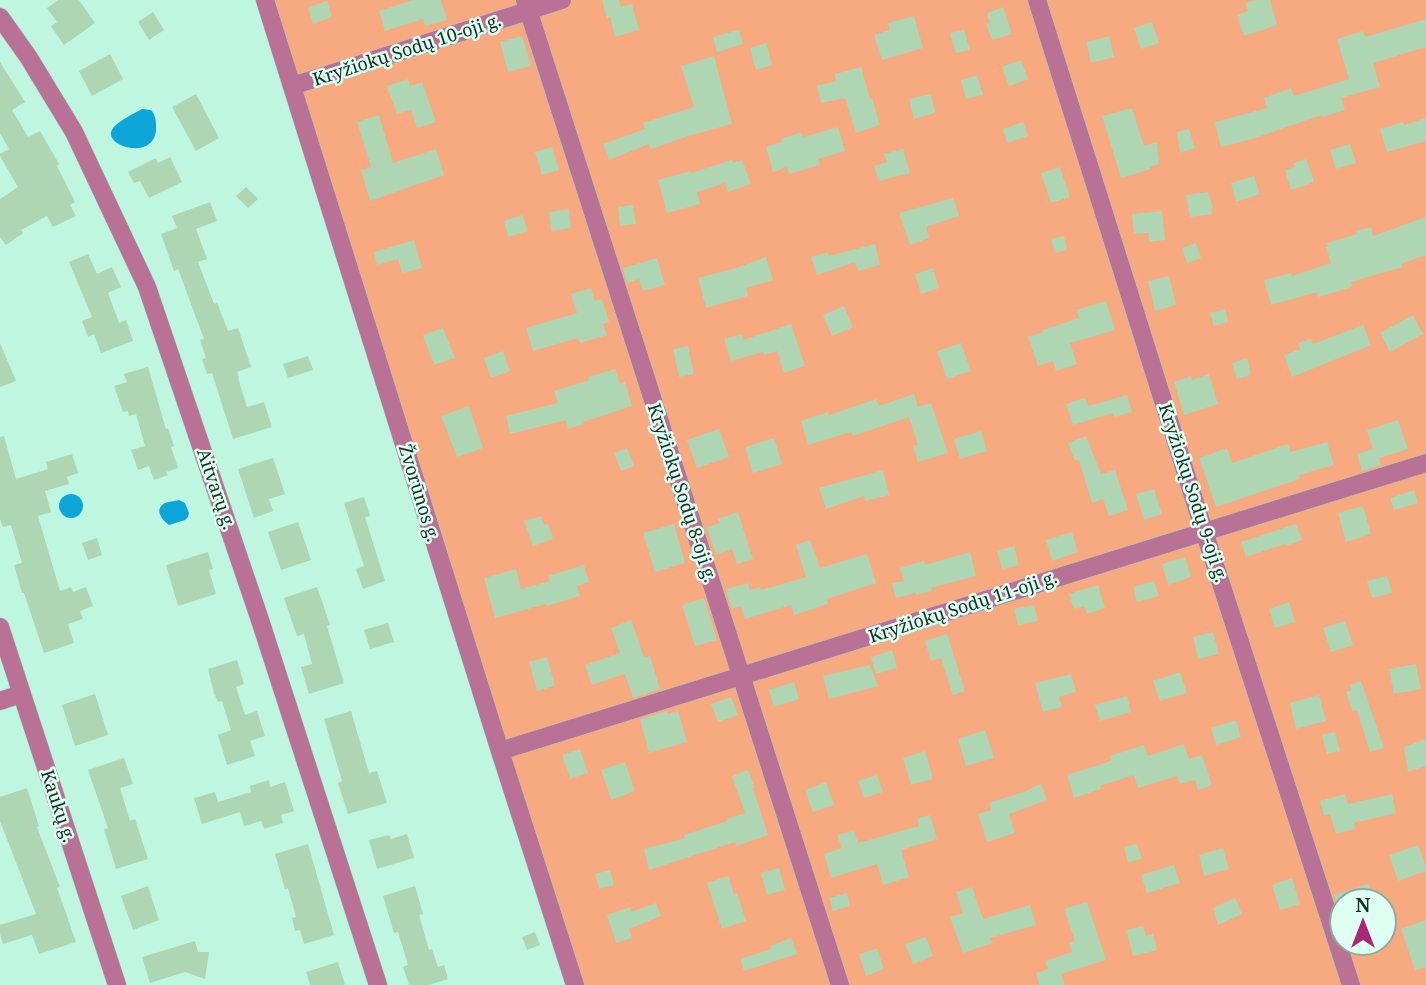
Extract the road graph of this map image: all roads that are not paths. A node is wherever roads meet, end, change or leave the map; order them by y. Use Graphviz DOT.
graph roads {
  1 [pos="265,0"];
  2 [pos="562,0"];
  3 [pos="1037,0"];
  4 [pos="527,5"];
  5 [pos="0,17"];
  6 [pos="292,86"];
  7 [pos="1426,463"];
  8 [pos="1204,531"];
  9 [pos="0,627"];
  10 [pos="741,677"];
  11 [pos="21,694"];
  12 [pos="0,701"];
  13 [pos="500,751"];
  14 [pos="117,985"];
  15 [pos="378,985"];
  16 [pos="575,985"];
  17 [pos="840,985"];
  18 [pos="1351,985"];
  1 -- 6 [label="street, Žvorūnos g."];
  2 -- 4 [label="street, Kryžiokų Sodų 10-oji g."];
  3 -- 8 [label="street, Kryžiokų Sodų 9-oji g."];
  4 -- 6 [label="street, Kryžiokų Sodų 10-oji g."];
  4 -- 10 [label="street, Kryžiokų Sodų 8-oji g."];
  5 -- 15 [label="street, Aitvarų g."];
  6 -- 13 [label="street, Žvorūnos g."];
  7 -- 8 [label="street, Kryžiokų Sodų 11-oji g."];
  8 -- 10 [label="street, Kryžiokų Sodų 11-oji g."];
  8 -- 18 [label="street, Kryžiokų Sodų 9-oji g."];
  9 -- 11 [label="street, Kaukų g."];
  10 -- 13 [label="street, Kryžiokų Sodų 11-oji g."];
  10 -- 17 [label="street, Kryžiokų Sodų 8-oji g."];
  11 -- 12 [label="street"];
  11 -- 14 [label="street, Kaukų g."];
  13 -- 16 [label="street, Žvorūnos g."];
}
